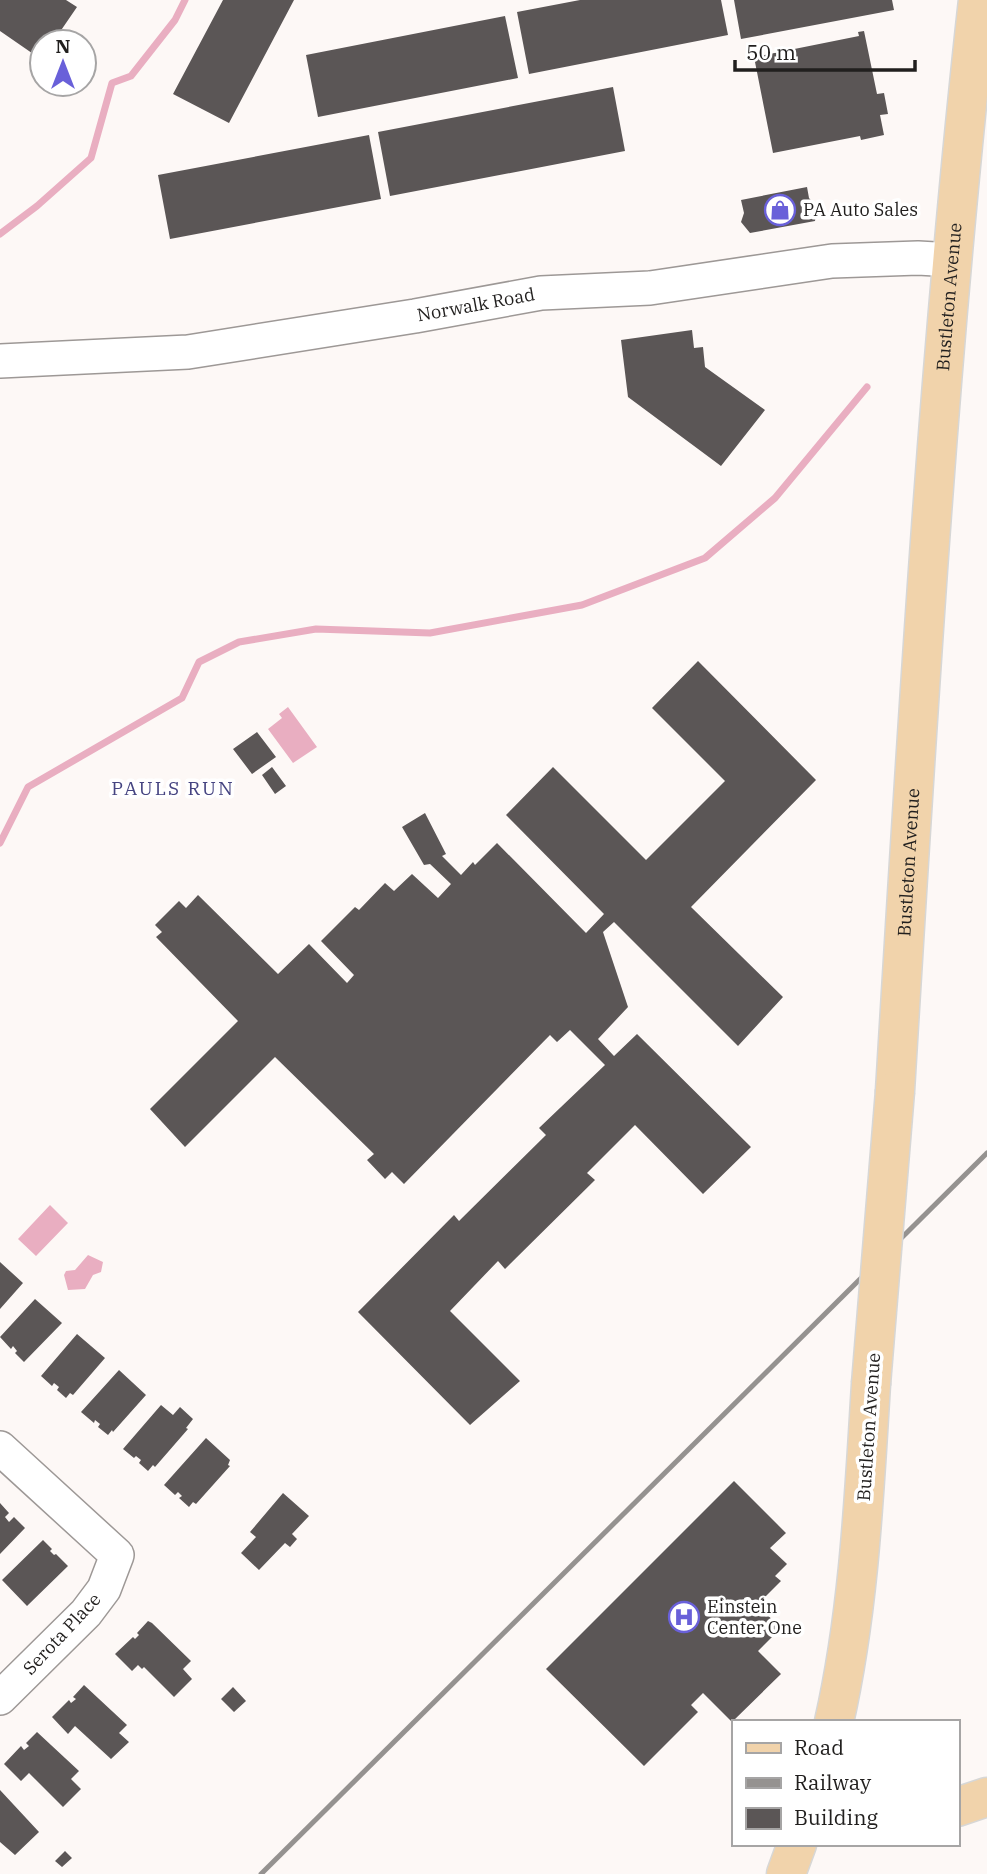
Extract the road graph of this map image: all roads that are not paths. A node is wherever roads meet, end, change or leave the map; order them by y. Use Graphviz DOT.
graph roads {
  1 [pos="978,0"];
  2 [pos="953,260"];
  3 [pos="0,361"];
  4 [pos="0,1448"];
  5 [pos="0,1698"];
  6 [pos="834,1720"];
  7 [pos="987,1797"];
  8 [pos="959,1806"];
  9 [pos="796,1846"];
  10 [pos="786,1874"];
  1 -- 2 [label="main road, Bustleton Avenue"];
  2 -- 3 [label="street, Norwalk Road"];
  2 -- 6 [label="main road, Bustleton Avenue, bridge"];
  4 -- 5 [label="street, Serota Place"];
  7 -- 8 [label="main road"];
  9 -- 10 [label="main road"];
}
